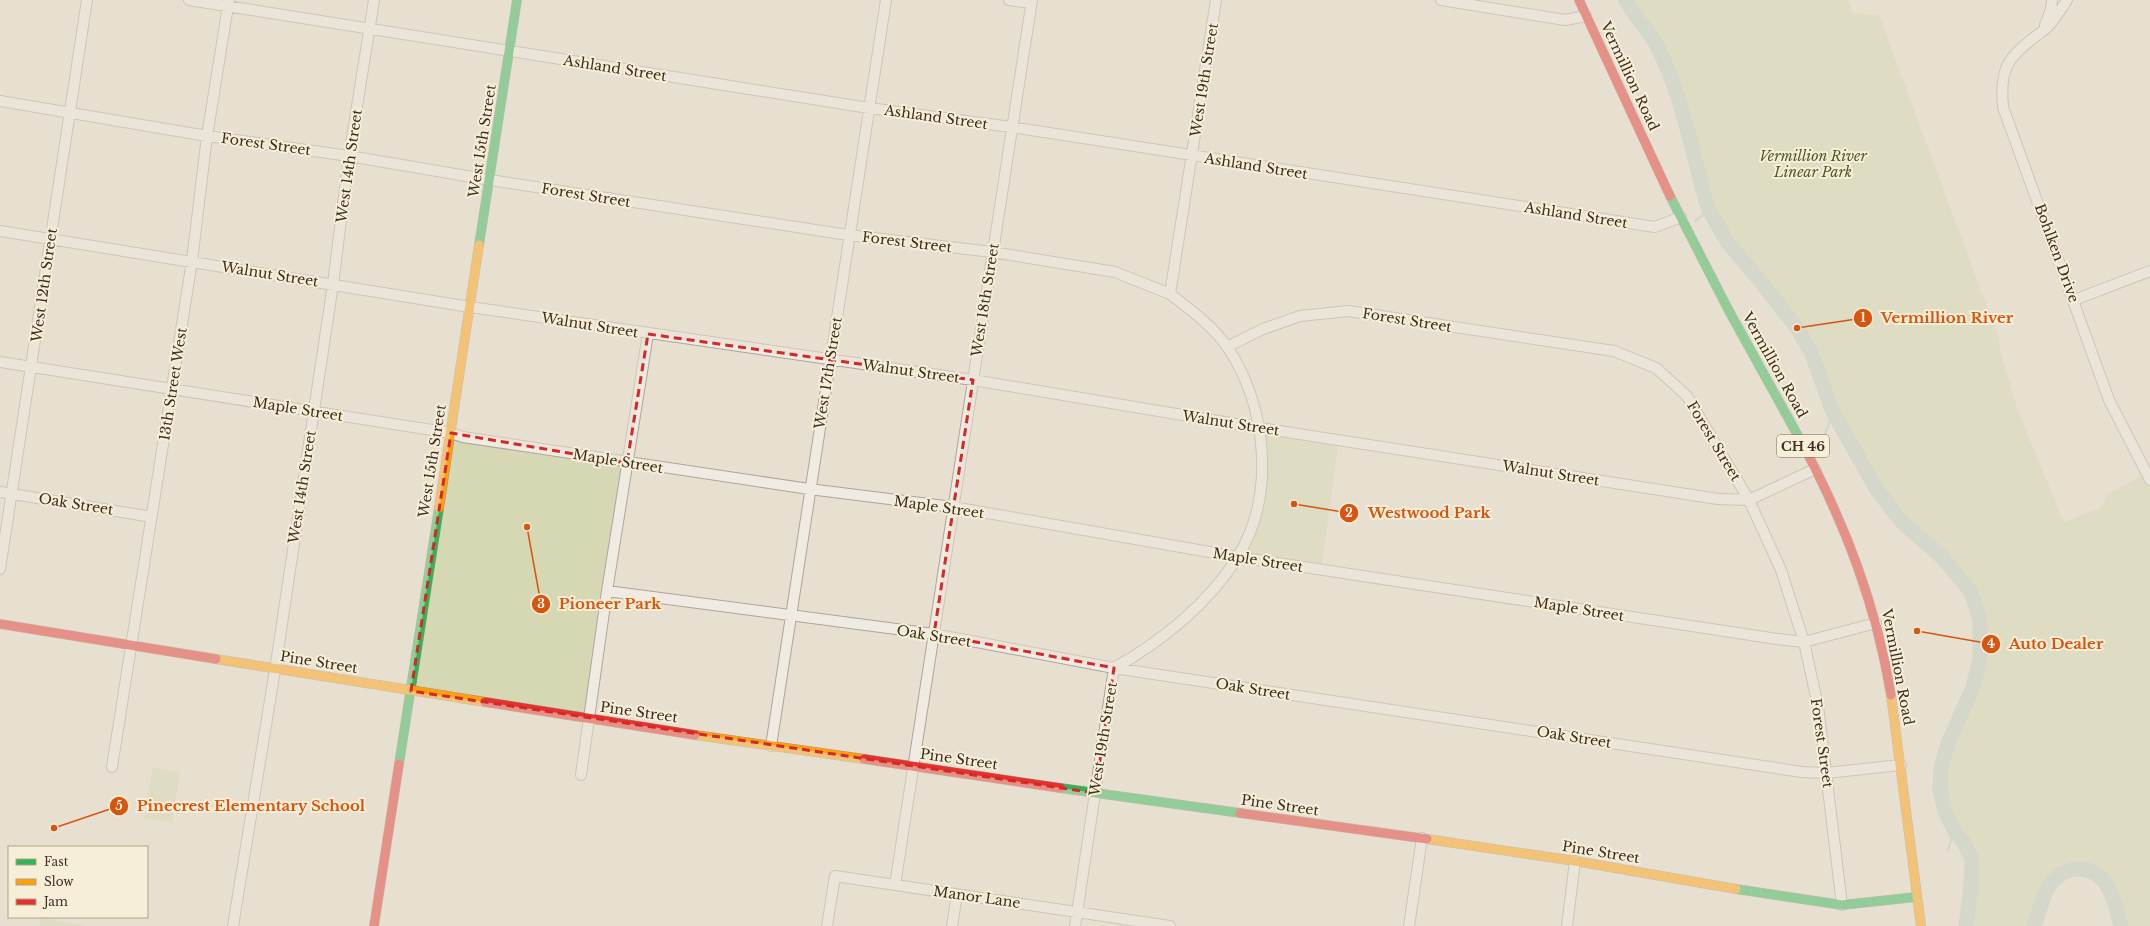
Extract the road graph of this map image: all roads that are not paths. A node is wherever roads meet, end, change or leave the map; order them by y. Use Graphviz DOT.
graph roads {
  1 [pos="87,0"];
  2 [pos="189,0"];
  3 [pos="374,0"];
  4 [pos="517,0"];
  5 [pos="886,0"];
  6 [pos="1010,0"];
  7 [pos="1216,0"];
  8 [pos="1441,0"];
  9 [pos="1579,0"];
  10 [pos="2052,0"];
  11 [pos="2067,0"];
  12 [pos="1031,2"];
  13 [pos="228,3"];
  14 [pos="1501,5"];
  15 [pos="1586,16"];
  16 [pos="370,29"];
  17 [pos="2041,33"];
  18 [pos="510,51"];
  19 [pos="0,101"];
  20 [pos="869,108"];
  21 [pos="70,112"];
  22 [pos="1011,127"];
  23 [pos="207,136"];
  24 [pos="349,156"];
  25 [pos="1192,156"];
  26 [pos="490,180"];
  27 [pos="1681,217"];
  28 [pos="0,231"];
  29 [pos="848,235"];
  30 [pos="51,239"];
  31 [pos="992,252"];
  32 [pos="192,261"];
  33 [pos="2150,271"];
  34 [pos="333,284"];
  35 [pos="1170,294"];
  36 [pos="2074,300"];
  37 [pos="470,307"];
  38 [pos="648,334"];
  39 [pos="1228,347"];
  40 [pos="831,360"];
  41 [pos="0,362"];
  42 [pos="32,366"];
  43 [pos="973,380"];
  44 [pos="172,389"];
  45 [pos="314,411"];
  46 [pos="1260,428"];
  47 [pos="451,433"];
  48 [pos="627,463"];
  49 [pos="1815,469"];
  50 [pos="2150,480"];
  51 [pos="810,489"];
  52 [pos="0,492"];
  53 [pos="12,494"];
  54 [pos="1749,500"];
  55 [pos="953,507"];
  56 [pos="152,516"];
  57 [pos="1238,557"];
  58 [pos="0,569"];
  59 [pos="607,591"];
  60 [pos="790,616"];
  61 [pos="1876,623"];
  62 [pos="0,624"];
  63 [pos="934,634"];
  64 [pos="1804,642"];
  65 [pos="132,645"];
  66 [pos="1114,668"];
  67 [pos="275,670"];
  68 [pos="411,691"];
  69 [pos="589,719"];
  70 [pos="771,746"];
  71 [pos="1901,765"];
  72 [pos="112,767"];
  73 [pos="913,767"];
  74 [pos="1826,773"];
  75 [pos="581,775"];
  76 [pos="1094,793"];
  77 [pos="1422,838"];
  78 [pos="1575,862"];
  79 [pos="895,885"];
  80 [pos="957,894"];
  81 [pos="1916,897"];
  82 [pos="1842,905"];
  83 [pos="1077,912"];
  84 [pos="233,926"];
  85 [pos="374,926"];
  86 [pos="827,926"];
  87 [pos="952,926"];
  88 [pos="1075,926"];
  89 [pos="1170,926"];
  90 [pos="1409,926"];
  91 [pos="1567,926"];
  92 [pos="1921,926"];
  1 -- 21 [label="street, West 12th Street"];
  2 -- 13 [label="street, Ashland Street"];
  3 -- 16 [label="street, West 14th Street"];
  4 -- 18 [label="street, West 15th Street"];
  5 -- 20 [label="street, West 17th Street"];
  6 -- 12 [label="street"];
  7 -- 25 [label="street, West 19th Street"];
  8 -- 14 [label="street"];
  9 -- 15 [label="street, Vermillion Road / CH 46"];
  10 -- 17 [label="street"];
  11 -- 17 [label="street, Bohlken Drive"];
  12 -- 22 [label="street, West 18th Street"];
  13 -- 16 [label="street, Ashland Street"];
  13 -- 23 [label="street, 13th Street West"];
  14 -- 15 [label="street"];
  15 -- 27 [label="street, Vermillion Road / CH 46"];
  16 -- 18 [label="street, Ashland Street"];
  16 -- 24 [label="street, West 14th Street"];
  17 -- 36 [label="street, Bohlken Drive"];
  18 -- 20 [label="street, Ashland Street"];
  18 -- 26 [label="street, West 15th Street"];
  19 -- 21 [label="street, Forest Street"];
  20 -- 22 [label="street, Ashland Street"];
  20 -- 29 [label="street, West 17th Street"];
  21 -- 23 [label="street, Forest Street"];
  21 -- 30 [label="street, West 12th Street"];
  22 -- 25 [label="street, Ashland Street"];
  22 -- 31 [label="street, West 18th Street"];
  23 -- 24 [label="street, Forest Street"];
  23 -- 32 [label="street, 13th Street West"];
  24 -- 26 [label="street, Forest Street"];
  24 -- 34 [label="street, West 14th Street"];
  25 -- 27 [label="street, Ashland Street"];
  25 -- 35 [label="street, West 19th Street"];
  26 -- 29 [label="street, Forest Street"];
  26 -- 37 [label="street, West 15th Street"];
  27 -- 49 [label="street, Vermillion Road / CH 46"];
  28 -- 30 [label="street, Walnut Street"];
  29 -- 31 [label="street, Forest Street"];
  29 -- 40 [label="street, West 17th Street"];
  30 -- 32 [label="street, Walnut Street"];
  30 -- 42 [label="street, West 12th Street"];
  31 -- 35 [label="street, Forest Street"];
  31 -- 43 [label="street, West 18th Street"];
  32 -- 34 [label="street, Walnut Street"];
  32 -- 44 [label="street, 13th Street West"];
  33 -- 36 [label="street"];
  34 -- 37 [label="street, Walnut Street"];
  34 -- 45 [label="street, West 14th Street"];
  35 -- 39 [label="street, West 19th Street"];
  36 -- 50 [label="street, Bohlken Drive"];
  37 -- 38 [label="street, Walnut Street"];
  37 -- 47 [label="street, West 15th Street"];
  38 -- 40 [label="street, Walnut Street"];
  38 -- 48 [label="street"];
  39 -- 46 [label="street, West 19th Street"];
  39 -- 54 [label="street, Forest Street"];
  40 -- 43 [label="street, Walnut Street"];
  40 -- 51 [label="street, West 17th Street"];
  41 -- 42 [label="street, Maple Street"];
  42 -- 44 [label="street, Maple Street"];
  42 -- 53 [label="street, West 12th Street"];
  43 -- 46 [label="street, Walnut Street"];
  43 -- 55 [label="street, West 18th Street"];
  44 -- 45 [label="street, Maple Street"];
  44 -- 56 [label="street, 13th Street West"];
  45 -- 47 [label="street, Maple Street"];
  45 -- 67 [label="street, West 14th Street"];
  46 -- 54 [label="street, Walnut Street"];
  46 -- 57 [label="street, West 19th Street"];
  47 -- 48 [label="street, Maple Street"];
  47 -- 68 [label="street, West 15th Street"];
  48 -- 51 [label="street, Maple Street"];
  48 -- 59 [label="street"];
  49 -- 54 [label="street, Walnut Street"];
  49 -- 61 [label="street, Vermillion Road / CH 46"];
  51 -- 55 [label="street, Maple Street"];
  51 -- 60 [label="street, West 17th Street"];
  52 -- 53 [label="street, Oak Street"];
  53 -- 56 [label="street, Oak Street"];
  53 -- 58 [label="street, West 12th Street"];
  54 -- 64 [label="street, Forest Street"];
  55 -- 57 [label="street, Maple Street"];
  55 -- 63 [label="street, West 18th Street"];
  56 -- 65 [label="street, 13th Street West"];
  57 -- 64 [label="street, Maple Street"];
  57 -- 66 [label="street, West 19th Street"];
  59 -- 60 [label="street, Oak Street"];
  59 -- 69 [label="street"];
  60 -- 63 [label="street, Oak Street"];
  60 -- 70 [label="street, West 17th Street"];
  61 -- 64 [label="street, Maple Street"];
  61 -- 71 [label="street, Vermillion Road / CH 46"];
  62 -- 65 [label="street, Pine Street"];
  63 -- 66 [label="street, Oak Street"];
  63 -- 73 [label="street, West 18th Street"];
  64 -- 74 [label="street, Forest Street"];
  65 -- 67 [label="street, Pine Street"];
  65 -- 72 [label="street, 13th Street West"];
  66 -- 74 [label="street, Oak Street"];
  66 -- 76 [label="street, West 19th Street"];
  67 -- 68 [label="street, Pine Street"];
  67 -- 84 [label="street, West 14th Street"];
  68 -- 69 [label="street, Pine Street"];
  68 -- 85 [label="street, West 15th Street"];
  69 -- 70 [label="street, Pine Street"];
  69 -- 75 [label="street"];
  70 -- 73 [label="street, Pine Street"];
  71 -- 74 [label="street, Oak Street"];
  71 -- 81 [label="street, Vermillion Road / CH 46"];
  73 -- 76 [label="street, Pine Street"];
  73 -- 79 [label="street, West 18th Street"];
  74 -- 82 [label="street, Forest Street"];
  76 -- 77 [label="street, Pine Street"];
  76 -- 83 [label="street, West 19th Street"];
  77 -- 78 [label="street, Pine Street"];
  77 -- 90 [label="street"];
  78 -- 82 [label="street, Pine Street"];
  78 -- 91 [label="street"];
  79 -- 80 [label="street, Manor Lane"];
  79 -- 86 [label="street, Manor Lane"];
  80 -- 83 [label="street, Manor Lane"];
  80 -- 87 [label="street"];
  81 -- 82 [label="street, Pine Street"];
  81 -- 92 [label="street, Vermillion Road / CH 46"];
  83 -- 88 [label="street, West 19th Street"];
  83 -- 89 [label="street, Manor Lane"];
}
